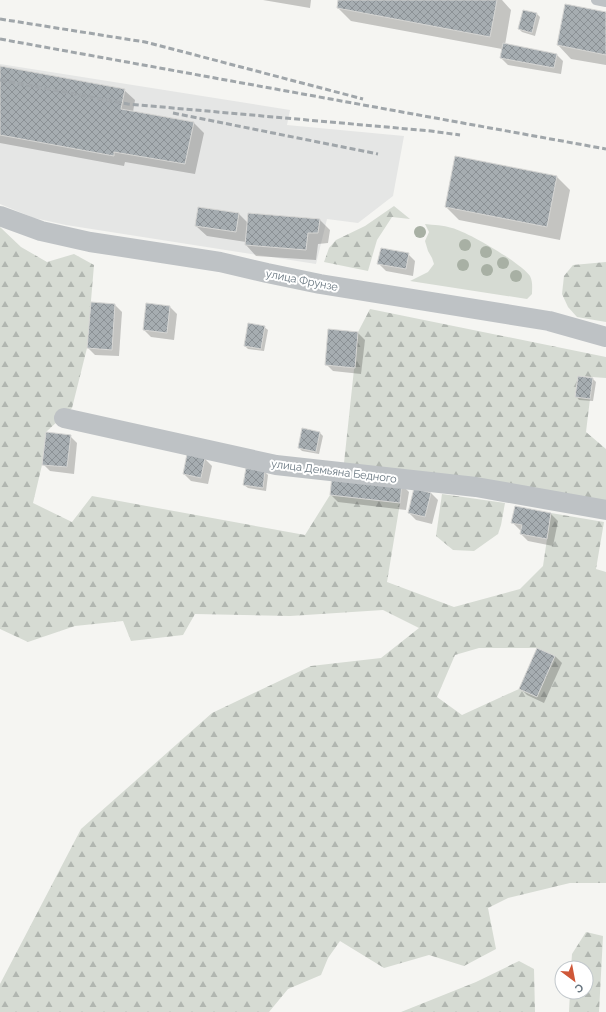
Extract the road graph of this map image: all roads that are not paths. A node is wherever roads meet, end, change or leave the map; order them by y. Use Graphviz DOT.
graph roads {
  1 [pos="596,0"];
  2 [pos="606,2"];
  3 [pos="0,216"];
  4 [pos="606,337"];
  5 [pos="64,418"];
  6 [pos="606,510"];
  1 -- 2 [label="lane"];
  3 -- 4 [label="street, улица Фрунзе"];
  5 -- 6 [label="street, улица Демьяна Бедного"];
}
